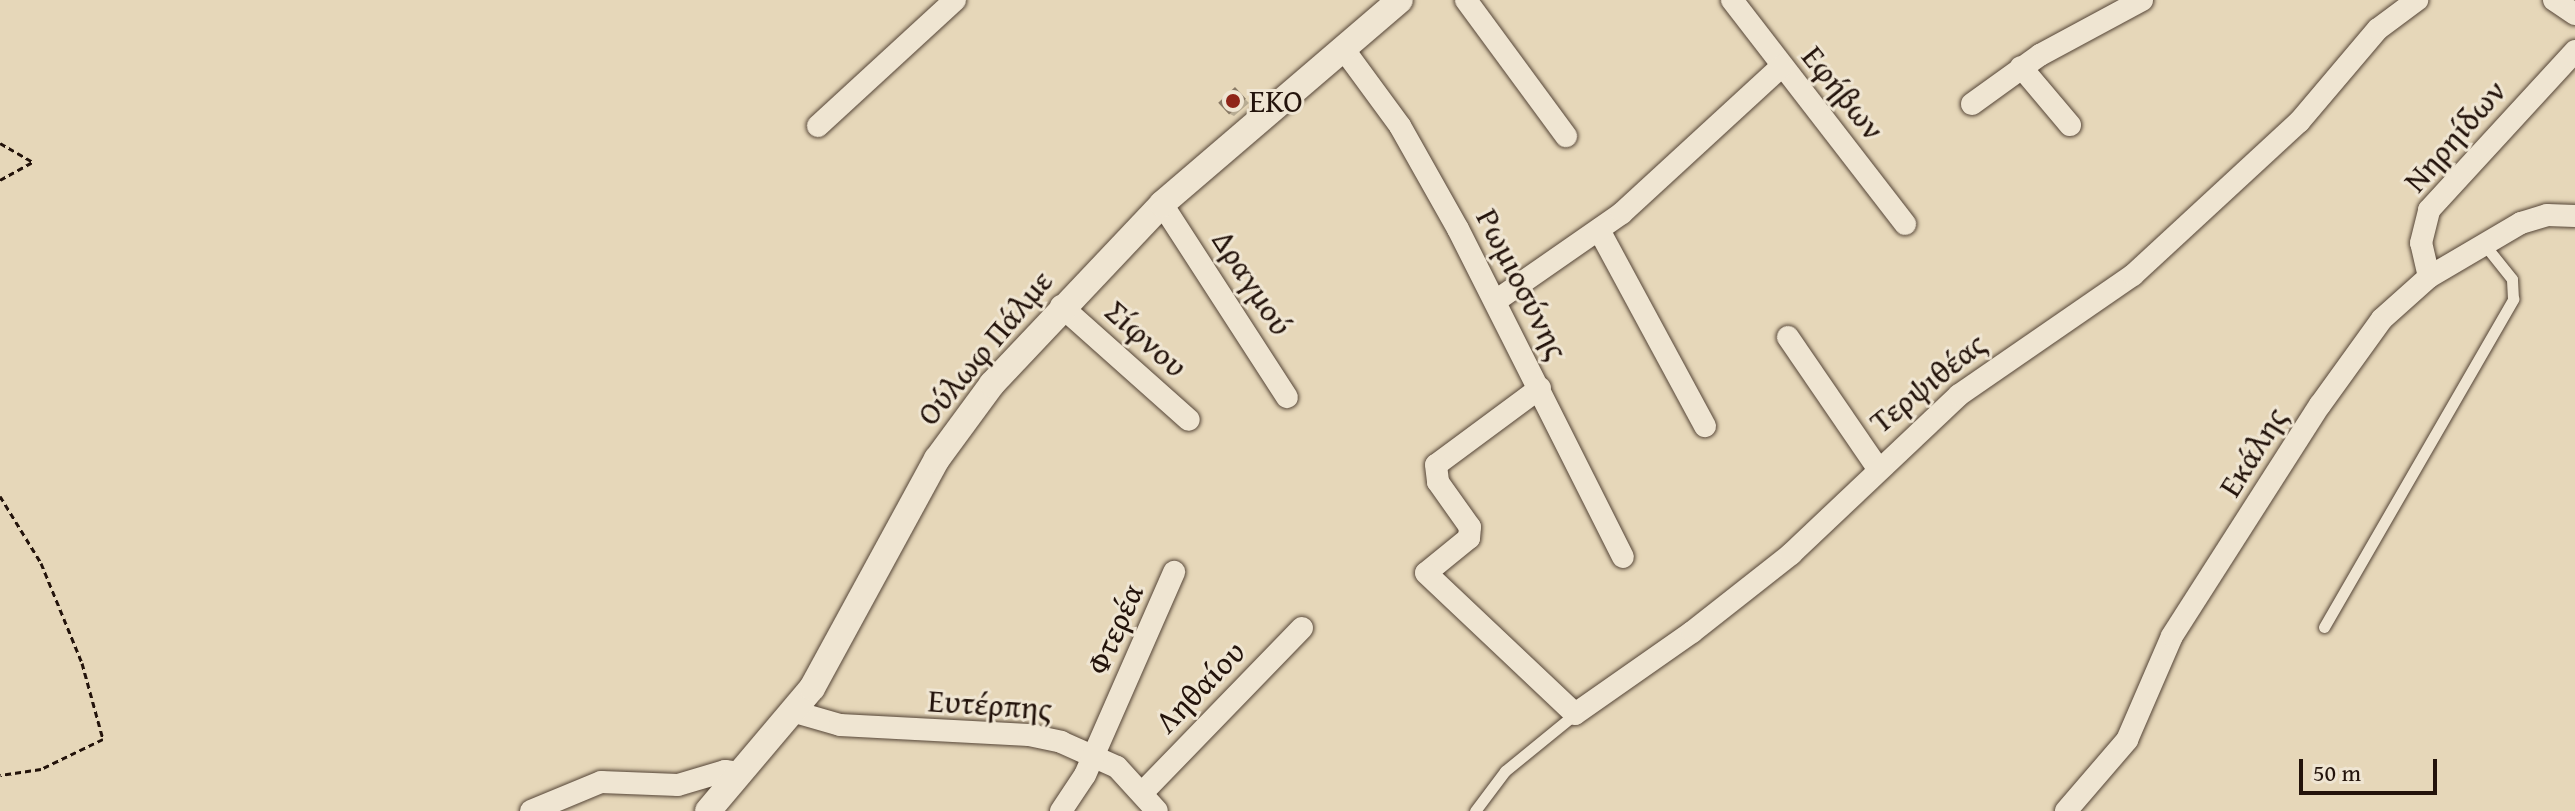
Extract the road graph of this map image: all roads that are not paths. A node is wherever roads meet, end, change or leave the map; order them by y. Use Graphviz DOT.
graph roads {
  1 [pos="955,0"];
  2 [pos="1400,0"];
  3 [pos="1466,0"];
  4 [pos="1732,0"];
  5 [pos="2142,0"];
  6 [pos="2417,0"];
  7 [pos="2554,0"];
  8 [pos="2575,14"];
  9 [pos="1345,51"];
  10 [pos="2575,51"];
  11 [pos="1781,67"];
  12 [pos="2021,67"];
  13 [pos="1972,104"];
  14 [pos="2070,125"];
  15 [pos="818,126"];
  16 [pos="1566,136"];
  17 [pos="1162,204"];
  18 [pos="2575,216"];
  19 [pos="1905,224"];
  20 [pos="1599,230"];
  21 [pos="2484,244"];
  22 [pos="2429,277"];
  23 [pos="1497,300"];
  24 [pos="1061,306"];
  25 [pos="1788,337"];
  26 [pos="1540,388"];
  27 [pos="1287,397"];
  28 [pos="1189,420"];
  29 [pos="1705,426"];
  30 [pos="1877,467"];
  31 [pos="1623,557"];
  32 [pos="1174,572"];
  33 [pos="2324,627"];
  34 [pos="1302,628"];
  35 [pos="795,712"];
  36 [pos="1575,714"];
  37 [pos="1094,754"];
  38 [pos="742,773"];
  39 [pos="1144,791"];
  40 [pos="531,811"];
  41 [pos="708,811"];
  42 [pos="1061,811"];
  43 [pos="1157,811"];
  44 [pos="1475,811"];
  45 [pos="2066,811"];
  1 -- 15 [label="street"];
  2 -- 9 [label="street, Ούλωφ Πάλμε"];
  3 -- 16 [label="street"];
  4 -- 11 [label="street, Εφήβων"];
  5 -- 12 [label="street"];
  6 -- 30 [label="street, Τερψιθέας"];
  7 -- 8 [label="street"];
  9 -- 17 [label="street, Ούλωφ Πάλμε"];
  9 -- 23 [label="street, Ρωμιοσύνης"];
  10 -- 22 [label="street, Νηρηίδων"];
  11 -- 19 [label="street, Εφήβων"];
  11 -- 20 [label="street"];
  12 -- 13 [label="street"];
  12 -- 14 [label="street"];
  17 -- 24 [label="street, Ούλωφ Πάλμε"];
  17 -- 27 [label="street, Δραγμού"];
  18 -- 21 [label="street, Εκάλης"];
  20 -- 23 [label="street"];
  20 -- 29 [label="street"];
  21 -- 22 [label="street, Εκάλης"];
  21 -- 33 [label="lane"];
  22 -- 45 [label="street, Εκάλης"];
  23 -- 26 [label="street, Ρωμιοσύνης"];
  24 -- 28 [label="street, Σίφνου"];
  24 -- 35 [label="street, Ούλωφ Πάλμε"];
  25 -- 30 [label="street"];
  26 -- 31 [label="street, Ρωμιοσύνης"];
  26 -- 36 [label="street"];
  30 -- 36 [label="street, Τερψιθέας"];
  32 -- 37 [label="street, Φτερέα"];
  34 -- 39 [label="street, Ληθαίου"];
  35 -- 37 [label="street, Ευτέρπης"];
  35 -- 38 [label="street, Ούλωφ Πάλμε"];
  36 -- 44 [label="lane, Τερψιθέας"];
  37 -- 39 [label="street, Ευτέρπης"];
  37 -- 42 [label="street, Φτερέα"];
  38 -- 40 [label="street"];
  38 -- 41 [label="street, Ούλωφ Πάλμε"];
  39 -- 43 [label="street, Ευτέρπης"];
}
